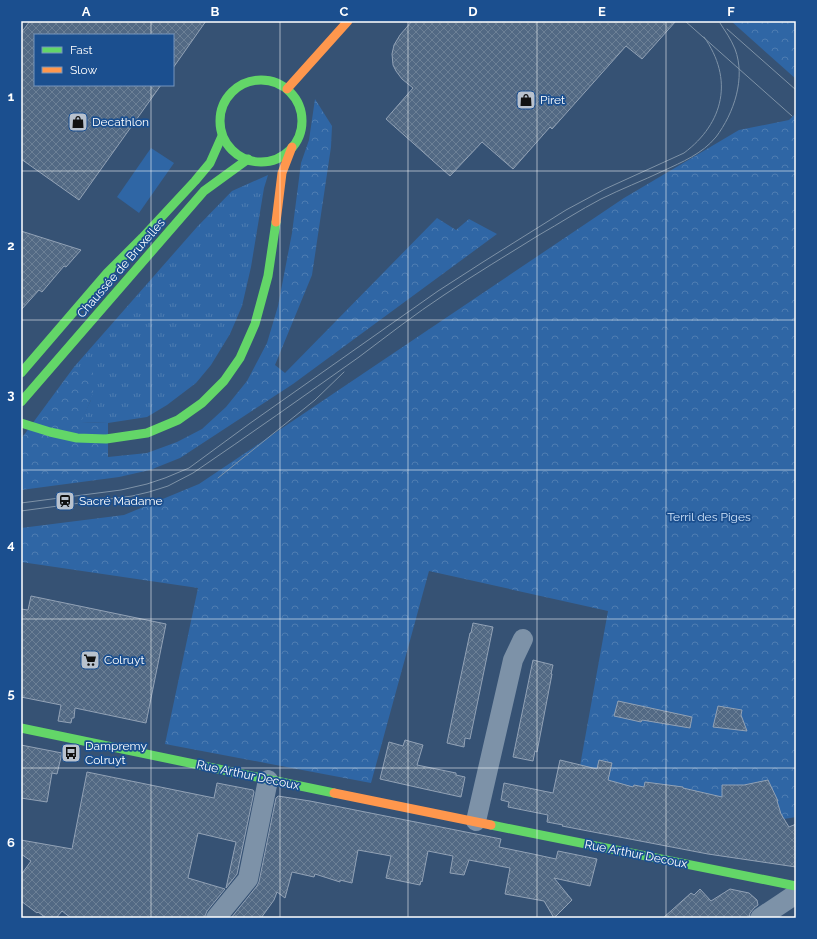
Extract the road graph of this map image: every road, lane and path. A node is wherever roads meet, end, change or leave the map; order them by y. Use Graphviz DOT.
graph roads {
  1 [pos="348,21"];
  2 [pos="287,89"];
  3 [pos="222,136"];
  4 [pos="292,147"];
  5 [pos="248,159"];
  6 [pos="21,373"];
  7 [pos="21,402"];
  8 [pos="21,423"];
  9 [pos="524,639"];
  10 [pos="21,728"];
  11 [pos="268,780"];
  12 [pos="476,821"];
  13 [pos="796,886"];
  14 [pos="796,894"];
  15 [pos="216,918"];
  16 [pos="760,918"];
  1 -- 2 [label="main road"];
  2 -- 3 [label="main road, Chaussée de Bruxelles"];
  2 -- 4 [label="main road, Chaussée de Bruxelles"];
  3 -- 5 [label="main road, Chaussée de Bruxelles"];
  3 -- 6 [label="main road, Chaussée de Bruxelles"];
  4 -- 5 [label="main road, Chaussée de Bruxelles"];
  4 -- 8 [label="main road"];
  5 -- 7 [label="main road, Chaussée de Bruxelles"];
  9 -- 12 [label="street"];
  10 -- 11 [label="main road, Rue Arthur Decoux"];
  11 -- 12 [label="main road, Rue Arthur Decoux"];
  11 -- 15 [label="street"];
  12 -- 13 [label="main road, Rue Arthur Decoux"];
  14 -- 16 [label="street"];
}
